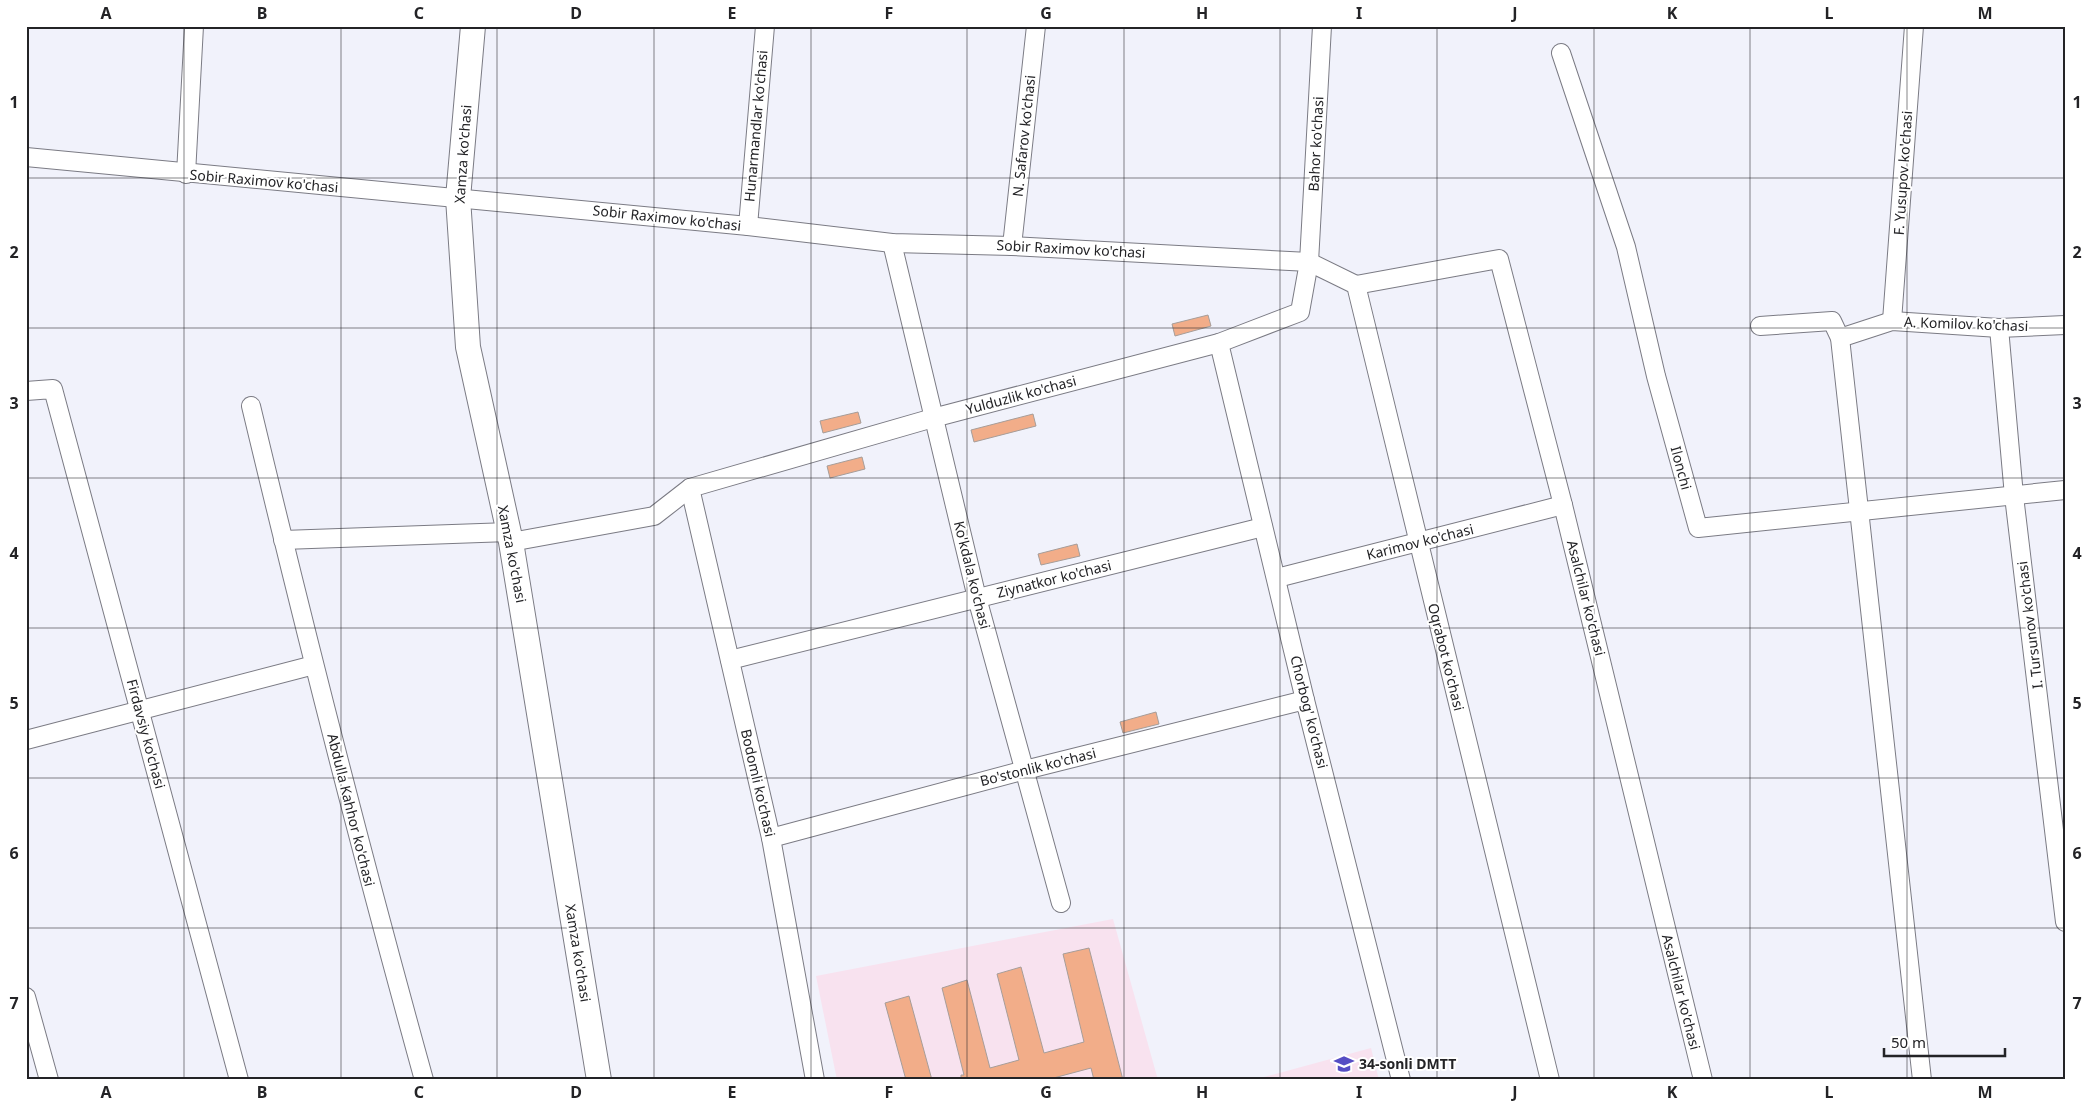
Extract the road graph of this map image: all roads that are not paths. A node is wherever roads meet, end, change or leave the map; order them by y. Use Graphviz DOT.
graph roads {
  1 [pos="194,26"];
  2 [pos="473,26"];
  3 [pos="765,26"];
  4 [pos="1036,26"];
  5 [pos="1322,26"];
  6 [pos="1914,26"];
  7 [pos="1562,53"];
  8 [pos="26,157"];
  9 [pos="186,174"];
  10 [pos="458,198"];
  11 [pos="748,226"];
  12 [pos="892,243"];
  13 [pos="1012,246"];
  14 [pos="1309,262"];
  15 [pos="1356,285"];
  16 [pos="1892,321"];
  17 [pos="2065,325"];
  18 [pos="1760,326"];
  19 [pos="1999,328"];
  20 [pos="1840,338"];
  21 [pos="1220,343"];
  22 [pos="26,391"];
  23 [pos="251,406"];
  24 [pos="933,418"];
  25 [pos="690,488"];
  26 [pos="2065,490"];
  27 [pos="2014,496"];
  28 [pos="1563,506"];
  29 [pos="1859,511"];
  30 [pos="1263,527"];
  31 [pos="510,537"];
  32 [pos="283,540"];
  33 [pos="1418,542"];
  34 [pos="1276,578"];
  35 [pos="977,598"];
  36 [pos="730,660"];
  37 [pos="314,665"];
  38 [pos="1306,700"];
  39 [pos="140,710"];
  40 [pos="26,740"];
  41 [pos="1025,770"];
  42 [pos="770,838"];
  43 [pos="1061,904"];
  44 [pos="2065,922"];
  45 [pos="26,997"];
  46 [pos="49,1080"];
  47 [pos="239,1080"];
  48 [pos="424,1080"];
  49 [pos="599,1080"];
  50 [pos="815,1080"];
  51 [pos="1401,1080"];
  52 [pos="1550,1080"];
  53 [pos="1702,1080"];
  54 [pos="1922,1080"];
  1 -- 9 [label="street"];
  2 -- 10 [label="main road, Xamza ko'chasi"];
  3 -- 11 [label="street, Hunarmandlar ko'chasi"];
  4 -- 13 [label="street, N. Safarov ko'chasi"];
  5 -- 14 [label="street, Bahor ko'chasi"];
  6 -- 16 [label="street, F. Yusupov ko'chasi"];
  7 -- 29 [label="street, Ilonchi"];
  8 -- 9 [label="street, Sobir Raximov ko'chasi"];
  9 -- 10 [label="street, Sobir Raximov ko'chasi"];
  10 -- 11 [label="street, Sobir Raximov ko'chasi"];
  10 -- 31 [label="main road, Xamza ko'chasi"];
  11 -- 12 [label="street, Sobir Raximov ko'chasi"];
  12 -- 13 [label="street, Sobir Raximov ko'chasi"];
  12 -- 24 [label="street, Ko'kdala ko'chasi"];
  13 -- 14 [label="street, Sobir Raximov ko'chasi"];
  14 -- 15 [label="street"];
  14 -- 21 [label="street, Yulduzlik ko'chasi"];
  15 -- 28 [label="street, Asalchilar ko'chasi"];
  15 -- 33 [label="street, Oqrabot ko'chasi"];
  16 -- 19 [label="street, A. Komilov ko'chasi"];
  16 -- 20 [label="street, A. Komilov ko'chasi"];
  17 -- 19 [label="street, A. Komilov ko'chasi"];
  18 -- 20 [label="street"];
  19 -- 27 [label="street, I. Tursunov ko'chasi"];
  20 -- 29 [label="street"];
  21 -- 24 [label="street, Yulduzlik ko'chasi"];
  21 -- 30 [label="street, Chorbog' ko'chasi"];
  22 -- 39 [label="street, Firdavsiy ko'chasi"];
  23 -- 32 [label="street, Abdulla Kahhor ko'chasi"];
  24 -- 25 [label="street, Yulduzlik ko'chasi"];
  24 -- 35 [label="street, Ko'kdala ko'chasi"];
  25 -- 31 [label="street"];
  25 -- 36 [label="street, Bodomli ko'chasi"];
  26 -- 27 [label="street, Ilonchi"];
  27 -- 29 [label="street, Ilonchi"];
  27 -- 44 [label="street, I. Tursunov ko'chasi"];
  28 -- 33 [label="street, Karimov ko'chasi"];
  28 -- 53 [label="street, Asalchilar ko'chasi"];
  29 -- 54 [label="street"];
  30 -- 34 [label="street, Chorbog' ko'chasi"];
  30 -- 35 [label="street, Ziynatkor ko'chasi"];
  31 -- 32 [label="street"];
  31 -- 49 [label="main road, Xamza ko'chasi"];
  32 -- 37 [label="street, Abdulla Kahhor ko'chasi"];
  33 -- 34 [label="street, Karimov ko'chasi"];
  33 -- 52 [label="street, Oqrabot ko'chasi"];
  34 -- 38 [label="street, Chorbog' ko'chasi"];
  35 -- 36 [label="street, Ziynatkor ko'chasi"];
  35 -- 41 [label="street, Ko'kdala ko'chasi"];
  36 -- 42 [label="street, Bodomli ko'chasi"];
  37 -- 39 [label="street"];
  37 -- 48 [label="street, Abdulla Kahhor ko'chasi"];
  38 -- 41 [label="street, Bo'stonlik ko'chasi"];
  38 -- 51 [label="street, Chorbog' ko'chasi"];
  39 -- 40 [label="street"];
  39 -- 47 [label="street, Firdavsiy ko'chasi"];
  41 -- 42 [label="street, Bo'stonlik ko'chasi"];
  41 -- 43 [label="street, Ko'kdala ko'chasi"];
  42 -- 50 [label="street, Bodomli ko'chasi"];
  45 -- 46 [label="street"];
}
